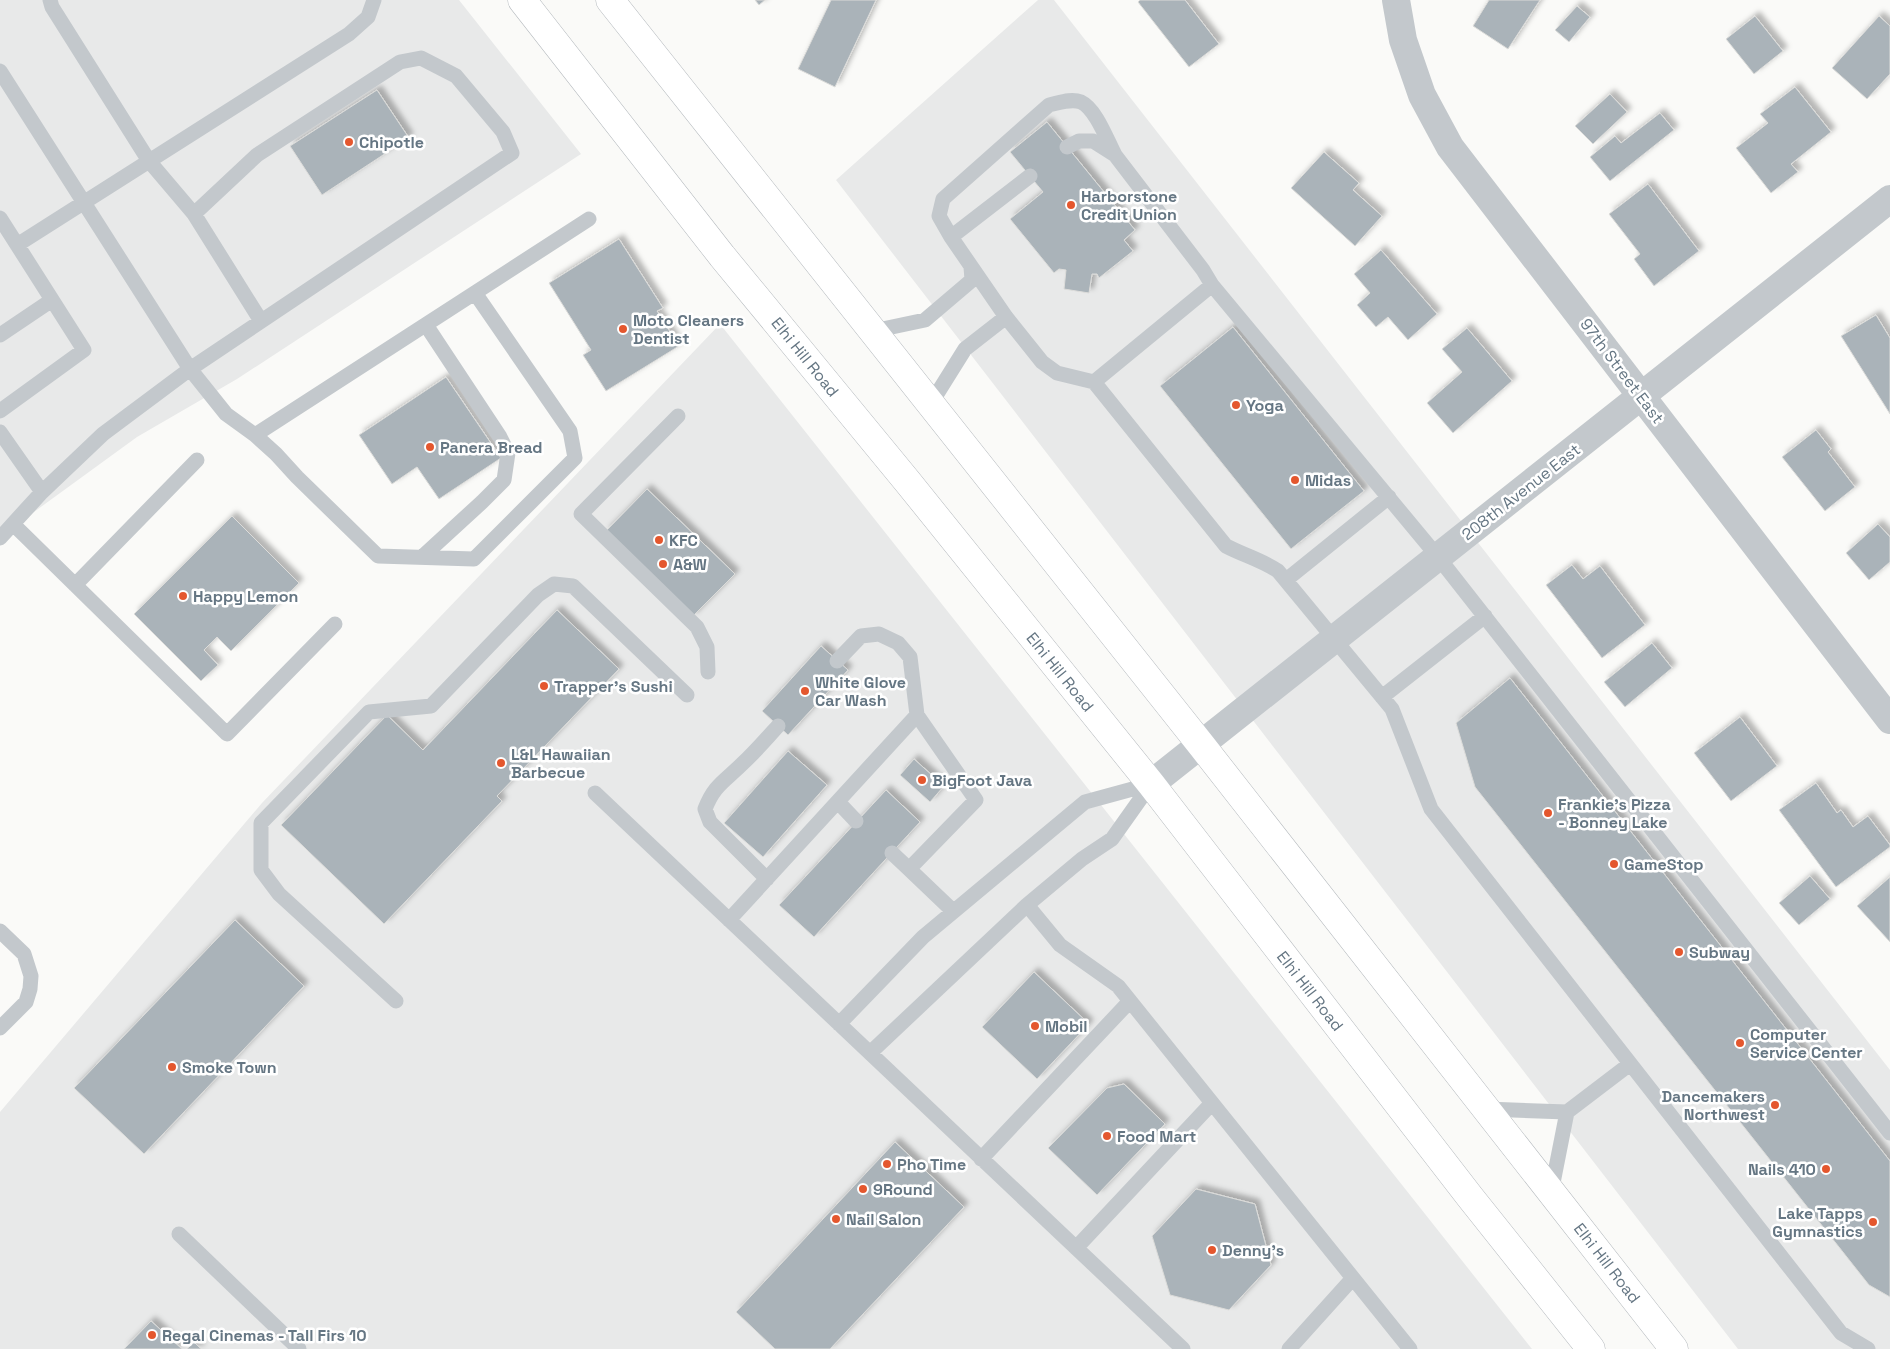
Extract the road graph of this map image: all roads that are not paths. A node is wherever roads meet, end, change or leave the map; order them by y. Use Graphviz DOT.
graph roads {
  1 [pos="50,0"];
  2 [pos="374,0"];
  3 [pos="522,0"];
  4 [pos="610,0"];
  5 [pos="1396,0"];
  6 [pos="0,71"];
  7 [pos="1067,147"];
  8 [pos="1115,155"];
  9 [pos="149,161"];
  10 [pos="1030,176"];
  11 [pos="1890,199"];
  12 [pos="85,202"];
  13 [pos="194,214"];
  14 [pos="0,218"];
  15 [pos="589,219"];
  16 [pos="951,237"];
  17 [pos="17,245"];
  18 [pos="971,267"];
  19 [pos="1212,285"];
  20 [pos="475,293"];
  21 [pos="52,300"];
  22 [pos="1006,317"];
  23 [pos="261,321"];
  24 [pos="426,325"];
  25 [pos="873,331"];
  26 [pos="0,335"];
  27 [pos="190,369"];
  28 [pos="1094,382"];
  29 [pos="1641,396"];
  30 [pos="930,405"];
  31 [pos="0,411"];
  32 [pos="678,416"];
  33 [pos="0,432"];
  34 [pos="255,435"];
  35 [pos="197,460"];
  36 [pos="42,492"];
  37 [pos="1389,497"];
  38 [pos="13,524"];
  39 [pos="0,538"];
  40 [pos="422,556"];
  41 [pos="1438,557"];
  42 [pos="1286,580"];
  43 [pos="75,585"];
  44 [pos="1485,616"];
  45 [pos="335,624"];
  46 [pos="1335,640"];
  47 [pos="837,661"];
  48 [pos="708,672"];
  49 [pos="687,694"];
  50 [pos="1382,697"];
  51 [pos="916,716"];
  52 [pos="1890,720"];
  53 [pos="778,726"];
  54 [pos="1202,746"];
  55 [pos="1151,784"];
  56 [pos="595,793"];
  57 [pos="838,802"];
  58 [pos="856,821"];
  59 [pos="892,853"];
  60 [pos="909,868"];
  61 [pos="767,879"];
  62 [pos="1027,905"];
  63 [pos="952,911"];
  64 [pos="729,920"];
  65 [pos="0,931"];
  66 [pos="396,1001"];
  67 [pos="1130,1001"];
  68 [pos="839,1024"];
  69 [pos="0,1028"];
  70 [pos="870,1053"];
  71 [pos="1630,1064"];
  72 [pos="1212,1103"];
  73 [pos="1486,1110"];
  74 [pos="1567,1112"];
  75 [pos="1890,1133"];
  76 [pos="982,1158"];
  77 [pos="1551,1193"];
  78 [pos="179,1234"];
  79 [pos="1076,1248"];
  80 [pos="1353,1278"];
  81 [pos="299,1349"];
  82 [pos="1183,1349"];
  83 [pos="1289,1349"];
  84 [pos="1410,1349"];
  85 [pos="1591,1349"];
  86 [pos="1674,1349"];
  87 [pos="1868,1349"];
  1 -- 9 [label="lane"];
  2 -- 9 [label="lane"];
  3 -- 55 [label="main road, Elhi Hill Road"];
  4 -- 25 [label="main road, Elhi Hill Road"];
  5 -- 29 [label="street, 97th Street East"];
  6 -- 12 [label="lane"];
  7 -- 8 [label="lane"];
  8 -- 16 [label="lane"];
  8 -- 19 [label="lane"];
  9 -- 12 [label="lane"];
  9 -- 13 [label="lane"];
  10 -- 16 [label="lane"];
  11 -- 29 [label="street, 208th Avenue East"];
  12 -- 17 [label="lane"];
  12 -- 27 [label="lane"];
  13 -- 23 [label="lane"];
  13 -- 23 [label="lane"];
  14 -- 17 [label="lane"];
  15 -- 20 [label="lane"];
  16 -- 18 [label="lane"];
  17 -- 21 [label="lane"];
  18 -- 22 [label="lane"];
  18 -- 25 [label="lane"];
  19 -- 28 [label="lane"];
  19 -- 37 [label="lane"];
  20 -- 24 [label="lane"];
  20 -- 40 [label="lane"];
  21 -- 26 [label="lane"];
  21 -- 31 [label="lane"];
  22 -- 28 [label="lane"];
  22 -- 30 [label="lane"];
  23 -- 27 [label="lane"];
  24 -- 34 [label="lane"];
  24 -- 40 [label="lane"];
  25 -- 30 [label="main road, Elhi Hill Road"];
  27 -- 34 [label="lane"];
  27 -- 36 [label="lane"];
  28 -- 42 [label="lane"];
  29 -- 41 [label="street, 208th Avenue East"];
  29 -- 52 [label="street, 97th Street East"];
  30 -- 54 [label="main road, Elhi Hill Road"];
  32 -- 48 [label="lane"];
  33 -- 36 [label="lane"];
  34 -- 40 [label="lane"];
  35 -- 43 [label="lane"];
  36 -- 38 [label="lane"];
  37 -- 41 [label="lane"];
  37 -- 42 [label="lane"];
  38 -- 39 [label="lane"];
  38 -- 43 [label="lane"];
  41 -- 44 [label="lane"];
  41 -- 46 [label="street, 208th Avenue East"];
  42 -- 46 [label="lane"];
  43 -- 45 [label="lane"];
  44 -- 50 [label="lane"];
  44 -- 75 [label="lane"];
  46 -- 50 [label="lane"];
  46 -- 54 [label="street, 208th Avenue East"];
  47 -- 51 [label="lane"];
  49 -- 66 [label="lane"];
  50 -- 71 [label="lane"];
  51 -- 57 [label="lane"];
  51 -- 60 [label="lane"];
  53 -- 61 [label="lane"];
  54 -- 55 [label="street, 208th Avenue East"];
  54 -- 73 [label="main road, Elhi Hill Road"];
  55 -- 62 [label="lane"];
  55 -- 63 [label="lane"];
  55 -- 85 [label="main road, Elhi Hill Road"];
  56 -- 64 [label="lane"];
  57 -- 58 [label="lane"];
  57 -- 61 [label="lane"];
  59 -- 60 [label="lane"];
  60 -- 63 [label="lane"];
  61 -- 64 [label="lane"];
  62 -- 67 [label="lane"];
  62 -- 70 [label="lane"];
  63 -- 68 [label="lane"];
  64 -- 68 [label="lane"];
  65 -- 69 [label="lane"];
  67 -- 72 [label="lane"];
  67 -- 76 [label="lane"];
  68 -- 70 [label="lane"];
  70 -- 76 [label="lane"];
  71 -- 74 [label="lane"];
  71 -- 87 [label="lane"];
  72 -- 79 [label="lane"];
  72 -- 80 [label="lane"];
  73 -- 74 [label="lane"];
  73 -- 77 [label="main road, Elhi Hill Road"];
  74 -- 77 [label="lane"];
  76 -- 79 [label="lane"];
  77 -- 86 [label="main road, Elhi Hill Road"];
  78 -- 81 [label="lane"];
  79 -- 82 [label="lane"];
  80 -- 83 [label="lane"];
  80 -- 84 [label="lane"];
}
